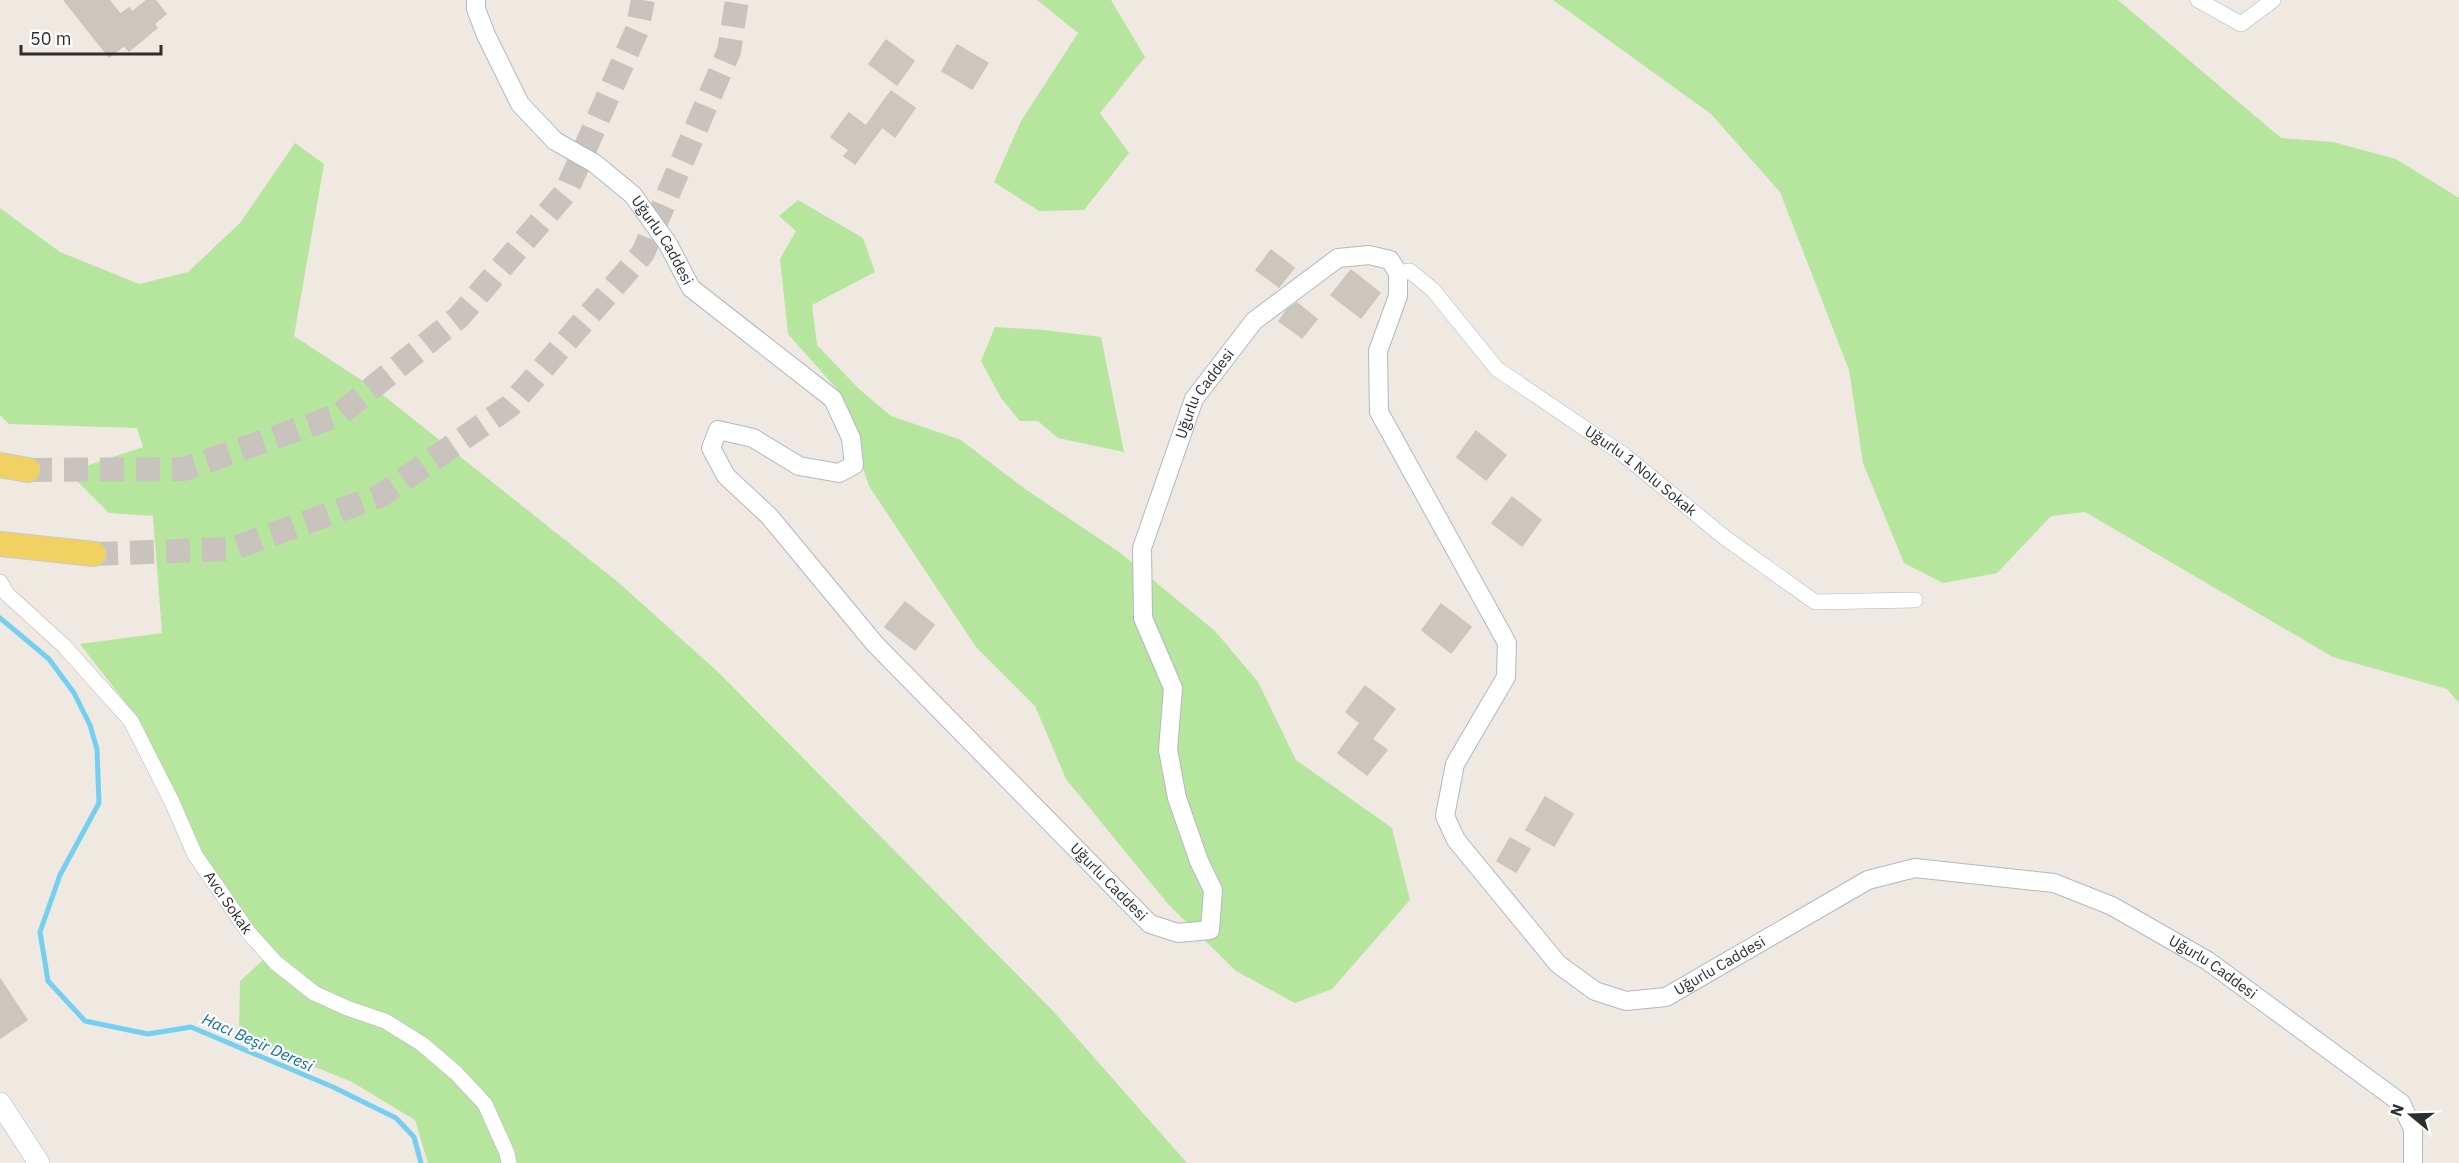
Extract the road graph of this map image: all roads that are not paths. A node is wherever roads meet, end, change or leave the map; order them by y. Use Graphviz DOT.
graph roads {
  1 [pos="476,0"];
  2 [pos="2198,0"];
  3 [pos="2273,0"];
  4 [pos="1398,273"];
  5 [pos="0,465"];
  6 [pos="28,470"];
  7 [pos="10,546"];
  8 [pos="94,554"];
  9 [pos="0,582"];
  10 [pos="1915,600"];
  11 [pos="0,1103"];
  12 [pos="39,1163"];
  13 [pos="509,1163"];
  14 [pos="2413,1163"];
  1 -- 4 [label="street, Uğurlu Caddesi"];
  2 -- 3 [label="street"];
  4 -- 10 [label="street, Uğurlu 1 Nolu Sokak"];
  4 -- 14 [label="street, Uğurlu Caddesi"];
  5 -- 6 [label="main road"];
  7 -- 8 [label="main road"];
  9 -- 13 [label="street, Avcı Sokak"];
  11 -- 12 [label="main road"];
}
